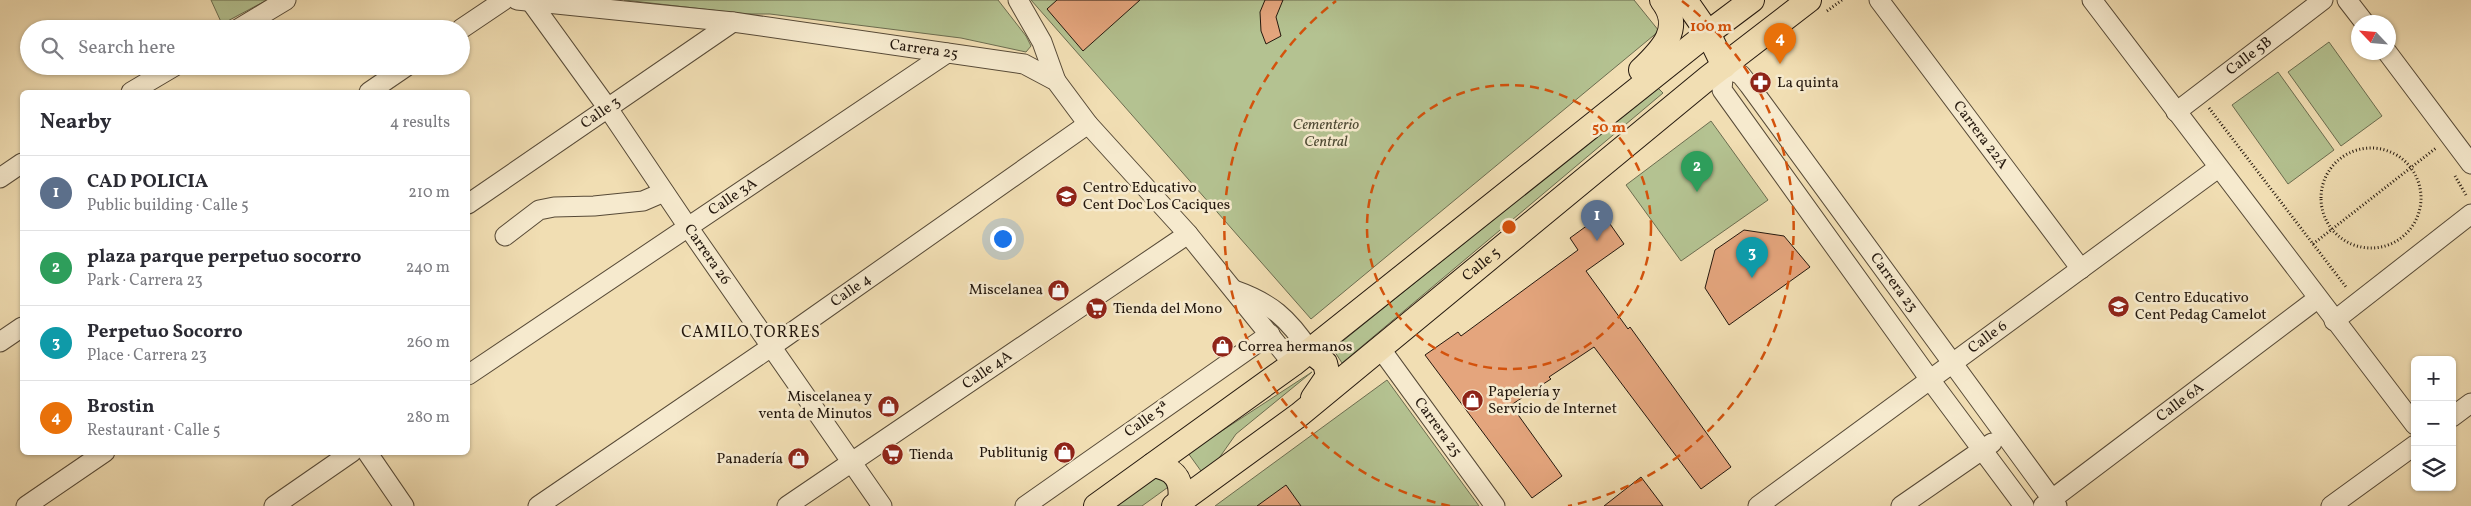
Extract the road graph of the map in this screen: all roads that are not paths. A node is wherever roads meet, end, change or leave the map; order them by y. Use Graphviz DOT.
graph roads {
  1 [pos="286,0"];
  2 [pos="504,0"];
  3 [pos="1018,0"];
  4 [pos="1662,0"];
  5 [pos="1685,0"];
  6 [pos="1752,0"];
  7 [pos="1809,0"];
  8 [pos="1879,0"];
  9 [pos="2092,0"];
  10 [pos="2323,0"];
  11 [pos="2347,0"];
  12 [pos="524,1"];
  13 [pos="2359,15"];
  14 [pos="253,20"];
  15 [pos="733,22"];
  16 [pos="470,23"];
  17 [pos="1708,33"];
  18 [pos="947,53"];
  19 [pos="2393,60"];
  20 [pos="1724,66"];
  21 [pos="160,75"];
  22 [pos="394,75"];
  23 [pos="1056,81"];
  24 [pos="134,90"];
  25 [pos="372,90"];
  26 [pos="607,107"];
  27 [pos="2176,112"];
  28 [pos="1606,116"];
  29 [pos="1088,124"];
  30 [pos="20,164"];
  31 [pos="2471,164"];
  32 [pos="2218,168"];
  33 [pos="0,178"];
  34 [pos="664,192"];
  35 [pos="470,203"];
  36 [pos="2471,214"];
  37 [pos="688,227"];
  38 [pos="1188,234"];
  39 [pos="505,236"];
  40 [pos="2082,269"];
  41 [pos="1232,290"];
  42 [pos="2317,299"];
  43 [pos="2334,321"];
  44 [pos="20,328"];
  45 [pos="1270,334"];
  46 [pos="0,342"];
  47 [pos="771,346"];
  48 [pos="1380,348"];
  49 [pos="1302,358"];
  50 [pos="1953,363"];
  51 [pos="470,374"];
  52 [pos="1930,380"];
  53 [pos="2471,403"];
  54 [pos="2456,414"];
  55 [pos="1299,415"];
  56 [pos="2411,420"];
  57 [pos="2003,434"];
  58 [pos="2414,446"];
  59 [pos="1982,450"];
  60 [pos="101,455"];
  61 [pos="348,455"];
  62 [pos="369,455"];
  63 [pos="851,461"];
  64 [pos="1153,466"];
  65 [pos="1177,504"];
  66 [pos="1764,504"];
  67 [pos="2051,504"];
  68 [pos="26,506"];
  69 [pos="274,506"];
  70 [pos="404,506"];
  71 [pos="538,506"];
  72 [pos="787,506"];
  73 [pos="882,506"];
  74 [pos="1025,506"];
  75 [pos="1096,506"];
  76 [pos="1495,506"];
  77 [pos="1902,506"];
  78 [pos="2024,506"];
  79 [pos="2331,506"];
  1 -- 14 [label="street"];
  2 -- 16 [label="street"];
  3 -- 23 [label="street"];
  4 -- 28 [label="main road"];
  5 -- 17 [label="main road, Carrera 23"];
  6 -- 17 [label="main road"];
  7 -- 20 [label="main road, Calle 5"];
  8 -- 40 [label="street, Carrera 22A"];
  9 -- 27 [label="street"];
  10 -- 27 [label="street, Calle 5B"];
  11 -- 13 [label="street"];
  12 -- 15 [label="street, Carrera 25"];
  12 -- 26 [label="street, Carrera 26"];
  15 -- 18 [label="street, Carrera 25"];
  15 -- 26 [label="street, Calle 3"];
  17 -- 20 [label="main road, Carrera 23"];
  17 -- 28 [label="main road"];
  18 -- 23 [label="street, Carrera 25"];
  18 -- 37 [label="street, Calle 3A"];
  19 -- 31 [label="street"];
  20 -- 48 [label="main road, Calle 5"];
  20 -- 50 [label="street, Carrera 23"];
  20 -- 52 [label="street, Carrera 23"];
  21 -- 24 [label="street"];
  22 -- 25 [label="street"];
  23 -- 29 [label="street, Carrera 25"];
  26 -- 34 [label="street, Carrera 26"];
  26 -- 35 [label="street, Calle 3"];
  27 -- 32 [label="street"];
  28 -- 49 [label="main road"];
  29 -- 38 [label="street, Carrera 25"];
  29 -- 47 [label="street, Calle 4"];
  30 -- 33 [label="street"];
  32 -- 40 [label="street, Calle 6"];
  32 -- 42 [label="street"];
  34 -- 37 [label="street, Carrera 26"];
  34 -- 39 [label="street"];
  36 -- 43 [label="street"];
  37 -- 47 [label="street, Carrera 26"];
  37 -- 51 [label="street, Calle 3A"];
  38 -- 41 [label="street, Carrera 25"];
  38 -- 63 [label="street, Calle 4A"];
  40 -- 50 [label="street, Calle 6"];
  41 -- 45 [label="street, Carrera 25"];
  41 -- 49 [label="street"];
  42 -- 43 [label="street"];
  42 -- 67 [label="street, Calle 6A"];
  43 -- 56 [label="street"];
  44 -- 46 [label="street"];
  45 -- 49 [label="street, Carrera 25"];
  45 -- 74 [label="street, Calle 5ª"];
  47 -- 63 [label="street, Carrera 26"];
  47 -- 71 [label="street, Calle 4"];
  48 -- 55 [label="main road, Calle 5"];
  48 -- 76 [label="street, Carrera 25"];
  49 -- 55 [label="main road"];
  49 -- 64 [label="main road"];
  50 -- 52 [label="street, Calle 6"];
  50 -- 57 [label="street, Carrera 23"];
  52 -- 59 [label="street, Carrera 23"];
  52 -- 66 [label="street, Calle 6"];
  53 -- 54 [label="street"];
  55 -- 65 [label="main road, Calle 5"];
  57 -- 59 [label="street"];
  57 -- 67 [label="street, Carrera 23"];
  58 -- 79 [label="street"];
  59 -- 77 [label="street"];
  59 -- 78 [label="street, Carrera 23"];
  60 -- 68 [label="street"];
  61 -- 69 [label="street"];
  62 -- 70 [label="street"];
  63 -- 72 [label="street, Calle 4A"];
  63 -- 73 [label="street, Carrera 26"];
  64 -- 65 [label="main road"];
  64 -- 75 [label="main road"];
}
